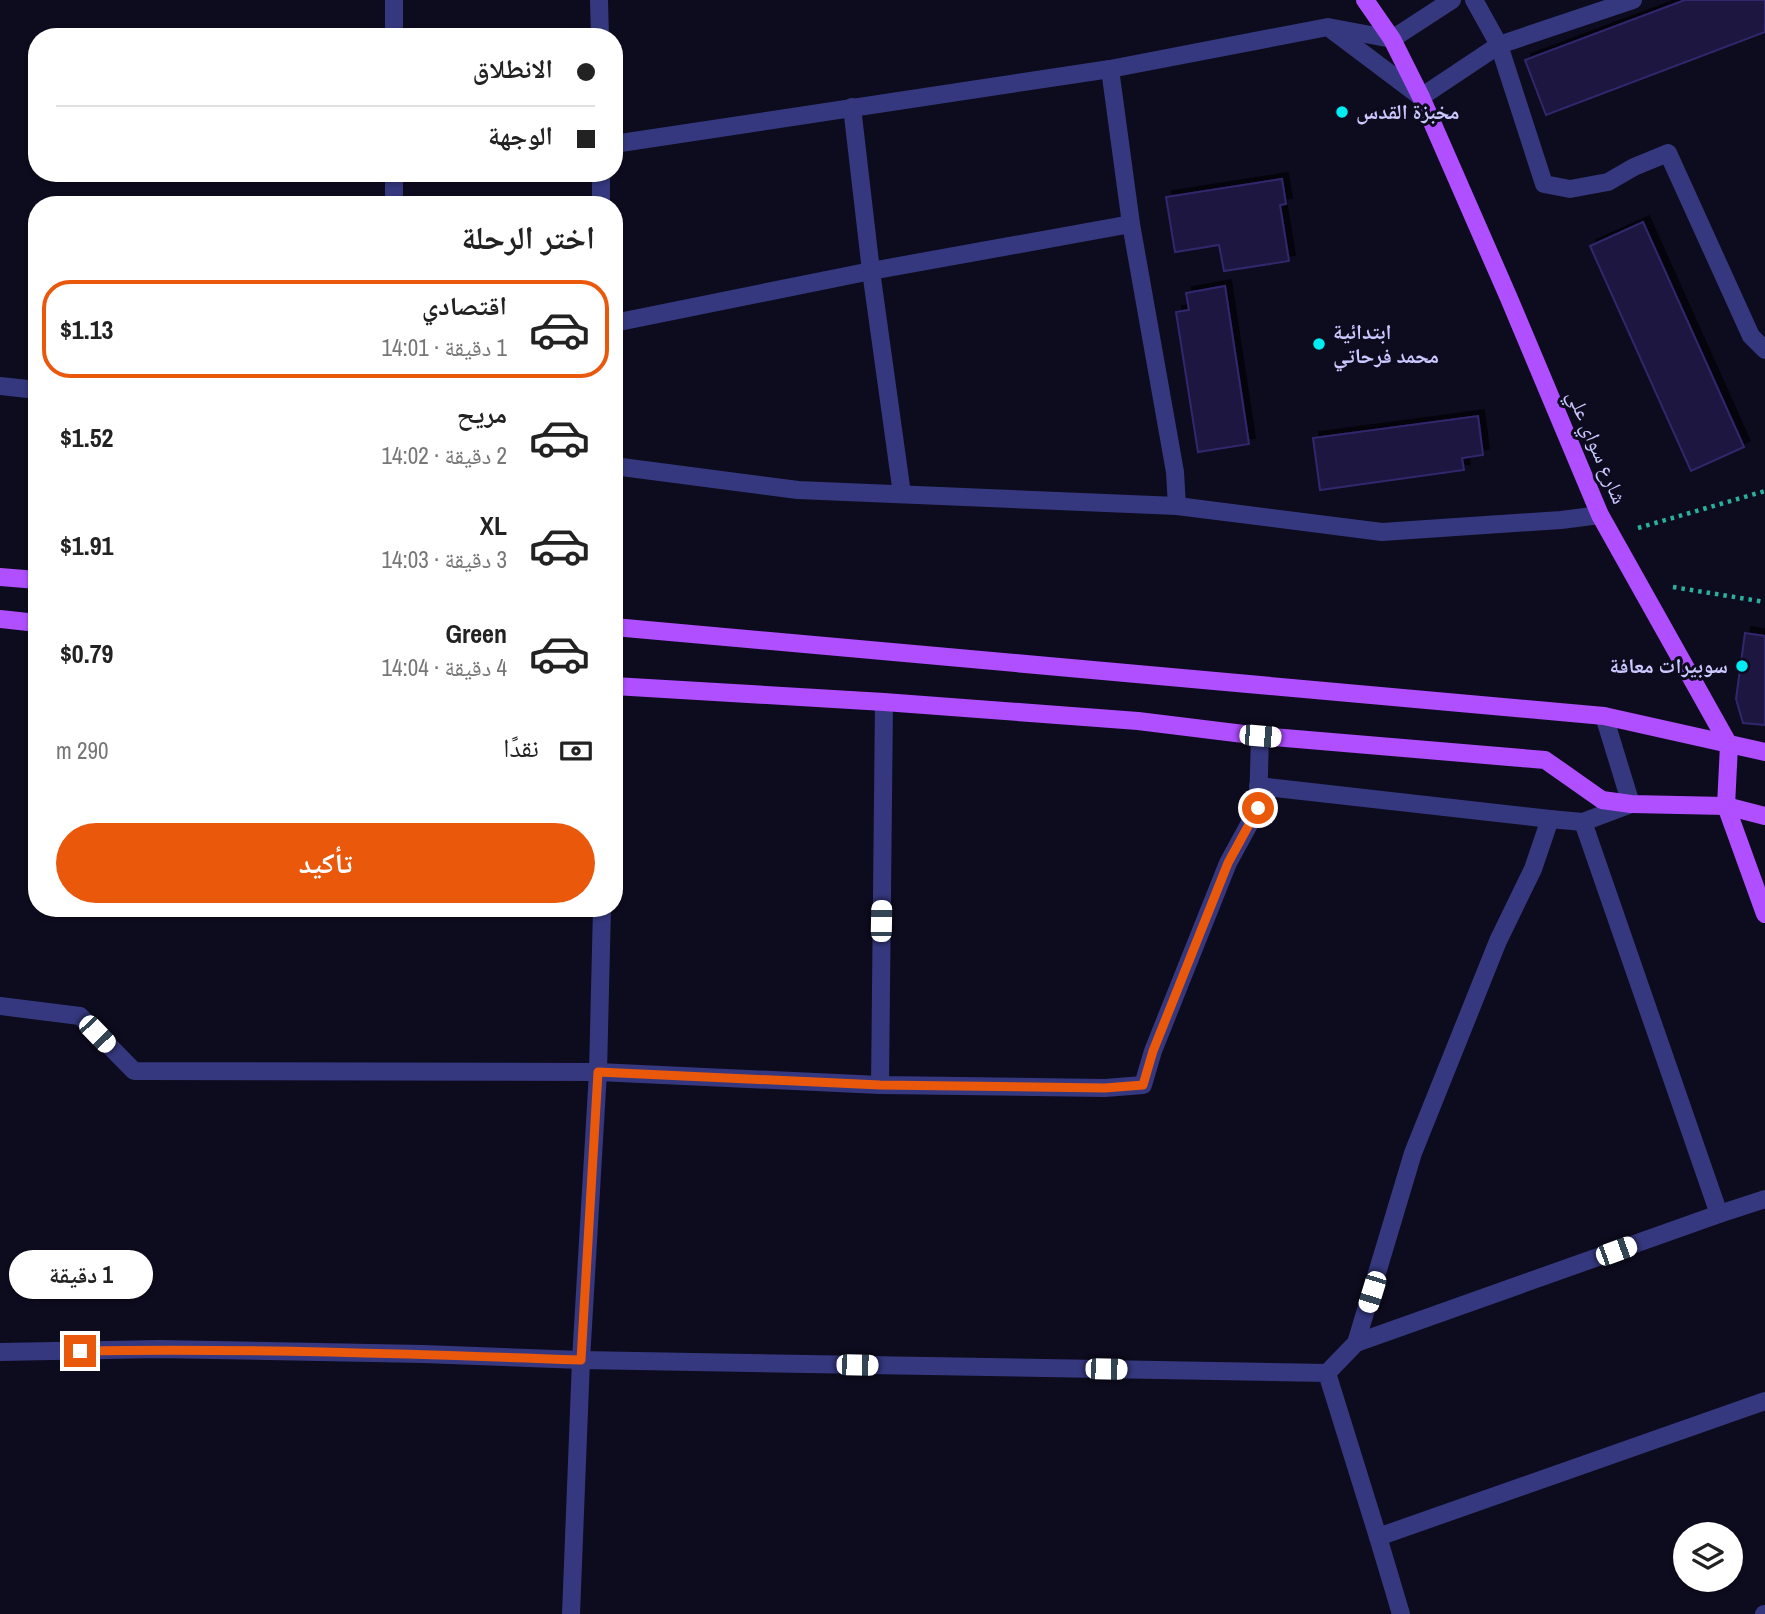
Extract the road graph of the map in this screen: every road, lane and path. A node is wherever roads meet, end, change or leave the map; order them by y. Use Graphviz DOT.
graph roads {
  1 [pos="394,0"];
  2 [pos="600,0"];
  3 [pos="1365,0"];
  4 [pos="1452,0"];
  5 [pos="1474,0"];
  6 [pos="1633,0"];
  7 [pos="1328,27"];
  8 [pos="394,28"];
  9 [pos="600,28"];
  10 [pos="1392,39"];
  11 [pos="1499,46"];
  12 [pos="1110,69"];
  13 [pos="1421,97"];
  14 [pos="852,107"];
  15 [pos="623,143"];
  16 [pos="1131,224"];
  17 [pos="871,271"];
  18 [pos="623,321"];
  19 [pos="1765,350"];
  20 [pos="0,386"];
  21 [pos="28,389"];
  22 [pos="623,467"];
  23 [pos="1765,491"];
  24 [pos="902,494"];
  25 [pos="1177,506"];
  26 [pos="1600,515"];
  27 [pos="1613,536"];
  28 [pos="0,577"];
  29 [pos="28,579"];
  30 [pos="1638,581"];
  31 [pos="1765,602"];
  32 [pos="0,619"];
  33 [pos="28,622"];
  34 [pos="623,628"];
  35 [pos="623,687"];
  36 [pos="884,702"];
  37 [pos="1604,716"];
  38 [pos="1260,736"];
  39 [pos="1729,745"];
  40 [pos="1765,752"];
  41 [pos="1258,786"];
  42 [pos="1631,804"];
  43 [pos="1726,806"];
  44 [pos="1765,816"];
  45 [pos="1550,818"];
  46 [pos="1583,822"];
  47 [pos="1765,914"];
  48 [pos="602,917"];
  49 [pos="0,1006"];
  50 [pos="598,1072"];
  51 [pos="880,1085"];
  52 [pos="1765,1199"];
  53 [pos="1719,1214"];
  54 [pos="1356,1343"];
  55 [pos="0,1352"];
  56 [pos="581,1360"];
  57 [pos="1327,1373"];
  58 [pos="1765,1401"];
  59 [pos="1378,1536"];
  60 [pos="571,1614"];
  61 [pos="1401,1614"];
  1 -- 8 [label="street"];
  2 -- 9 [label="street"];
  3 -- 10 [label="main road, شارع سواي علي"];
  4 -- 10 [label="street"];
  5 -- 11 [label="street"];
  6 -- 11 [label="street"];
  7 -- 10 [label="street"];
  7 -- 12 [label="street"];
  7 -- 13 [label="street"];
  10 -- 13 [label="main road, شارع سواي علي"];
  11 -- 13 [label="street"];
  11 -- 19 [label="street"];
  12 -- 14 [label="street"];
  12 -- 16 [label="street"];
  13 -- 26 [label="main road, شارع سواي علي"];
  14 -- 15 [label="street"];
  14 -- 17 [label="street"];
  16 -- 17 [label="street"];
  16 -- 25 [label="street"];
  17 -- 18 [label="street"];
  17 -- 24 [label="street"];
  20 -- 21 [label="street"];
  22 -- 24 [label="street"];
  23 -- 27 [label="path"];
  24 -- 25 [label="street"];
  25 -- 26 [label="street"];
  26 -- 27 [label="main road, شارع سواي علي"];
  27 -- 30 [label="main road, شارع سواي علي"];
  28 -- 29 [label="main road"];
  30 -- 31 [label="path"];
  30 -- 39 [label="main road, شارع سواي علي"];
  32 -- 33 [label="main road"];
  34 -- 37 [label="main road"];
  35 -- 36 [label="main road"];
  36 -- 38 [label="main road"];
  36 -- 51 [label="street"];
  37 -- 39 [label="main road"];
  37 -- 42 [label="street"];
  38 -- 41 [label="street"];
  38 -- 42 [label="main road"];
  39 -- 40 [label="main road"];
  39 -- 43 [label="main road"];
  41 -- 45 [label="street"];
  41 -- 51 [label="street"];
  42 -- 43 [label="main road"];
  42 -- 46 [label="street"];
  43 -- 44 [label="main road"];
  43 -- 47 [label="main road"];
  45 -- 46 [label="street"];
  45 -- 54 [label="street"];
  46 -- 53 [label="street"];
  48 -- 50 [label="street"];
  49 -- 50 [label="street"];
  50 -- 51 [label="street"];
  50 -- 56 [label="street"];
  52 -- 53 [label="street"];
  53 -- 54 [label="street"];
  54 -- 57 [label="street"];
  55 -- 56 [label="street"];
  56 -- 57 [label="street"];
  56 -- 60 [label="street"];
  57 -- 59 [label="street"];
  58 -- 59 [label="street"];
  59 -- 61 [label="street"];
}
